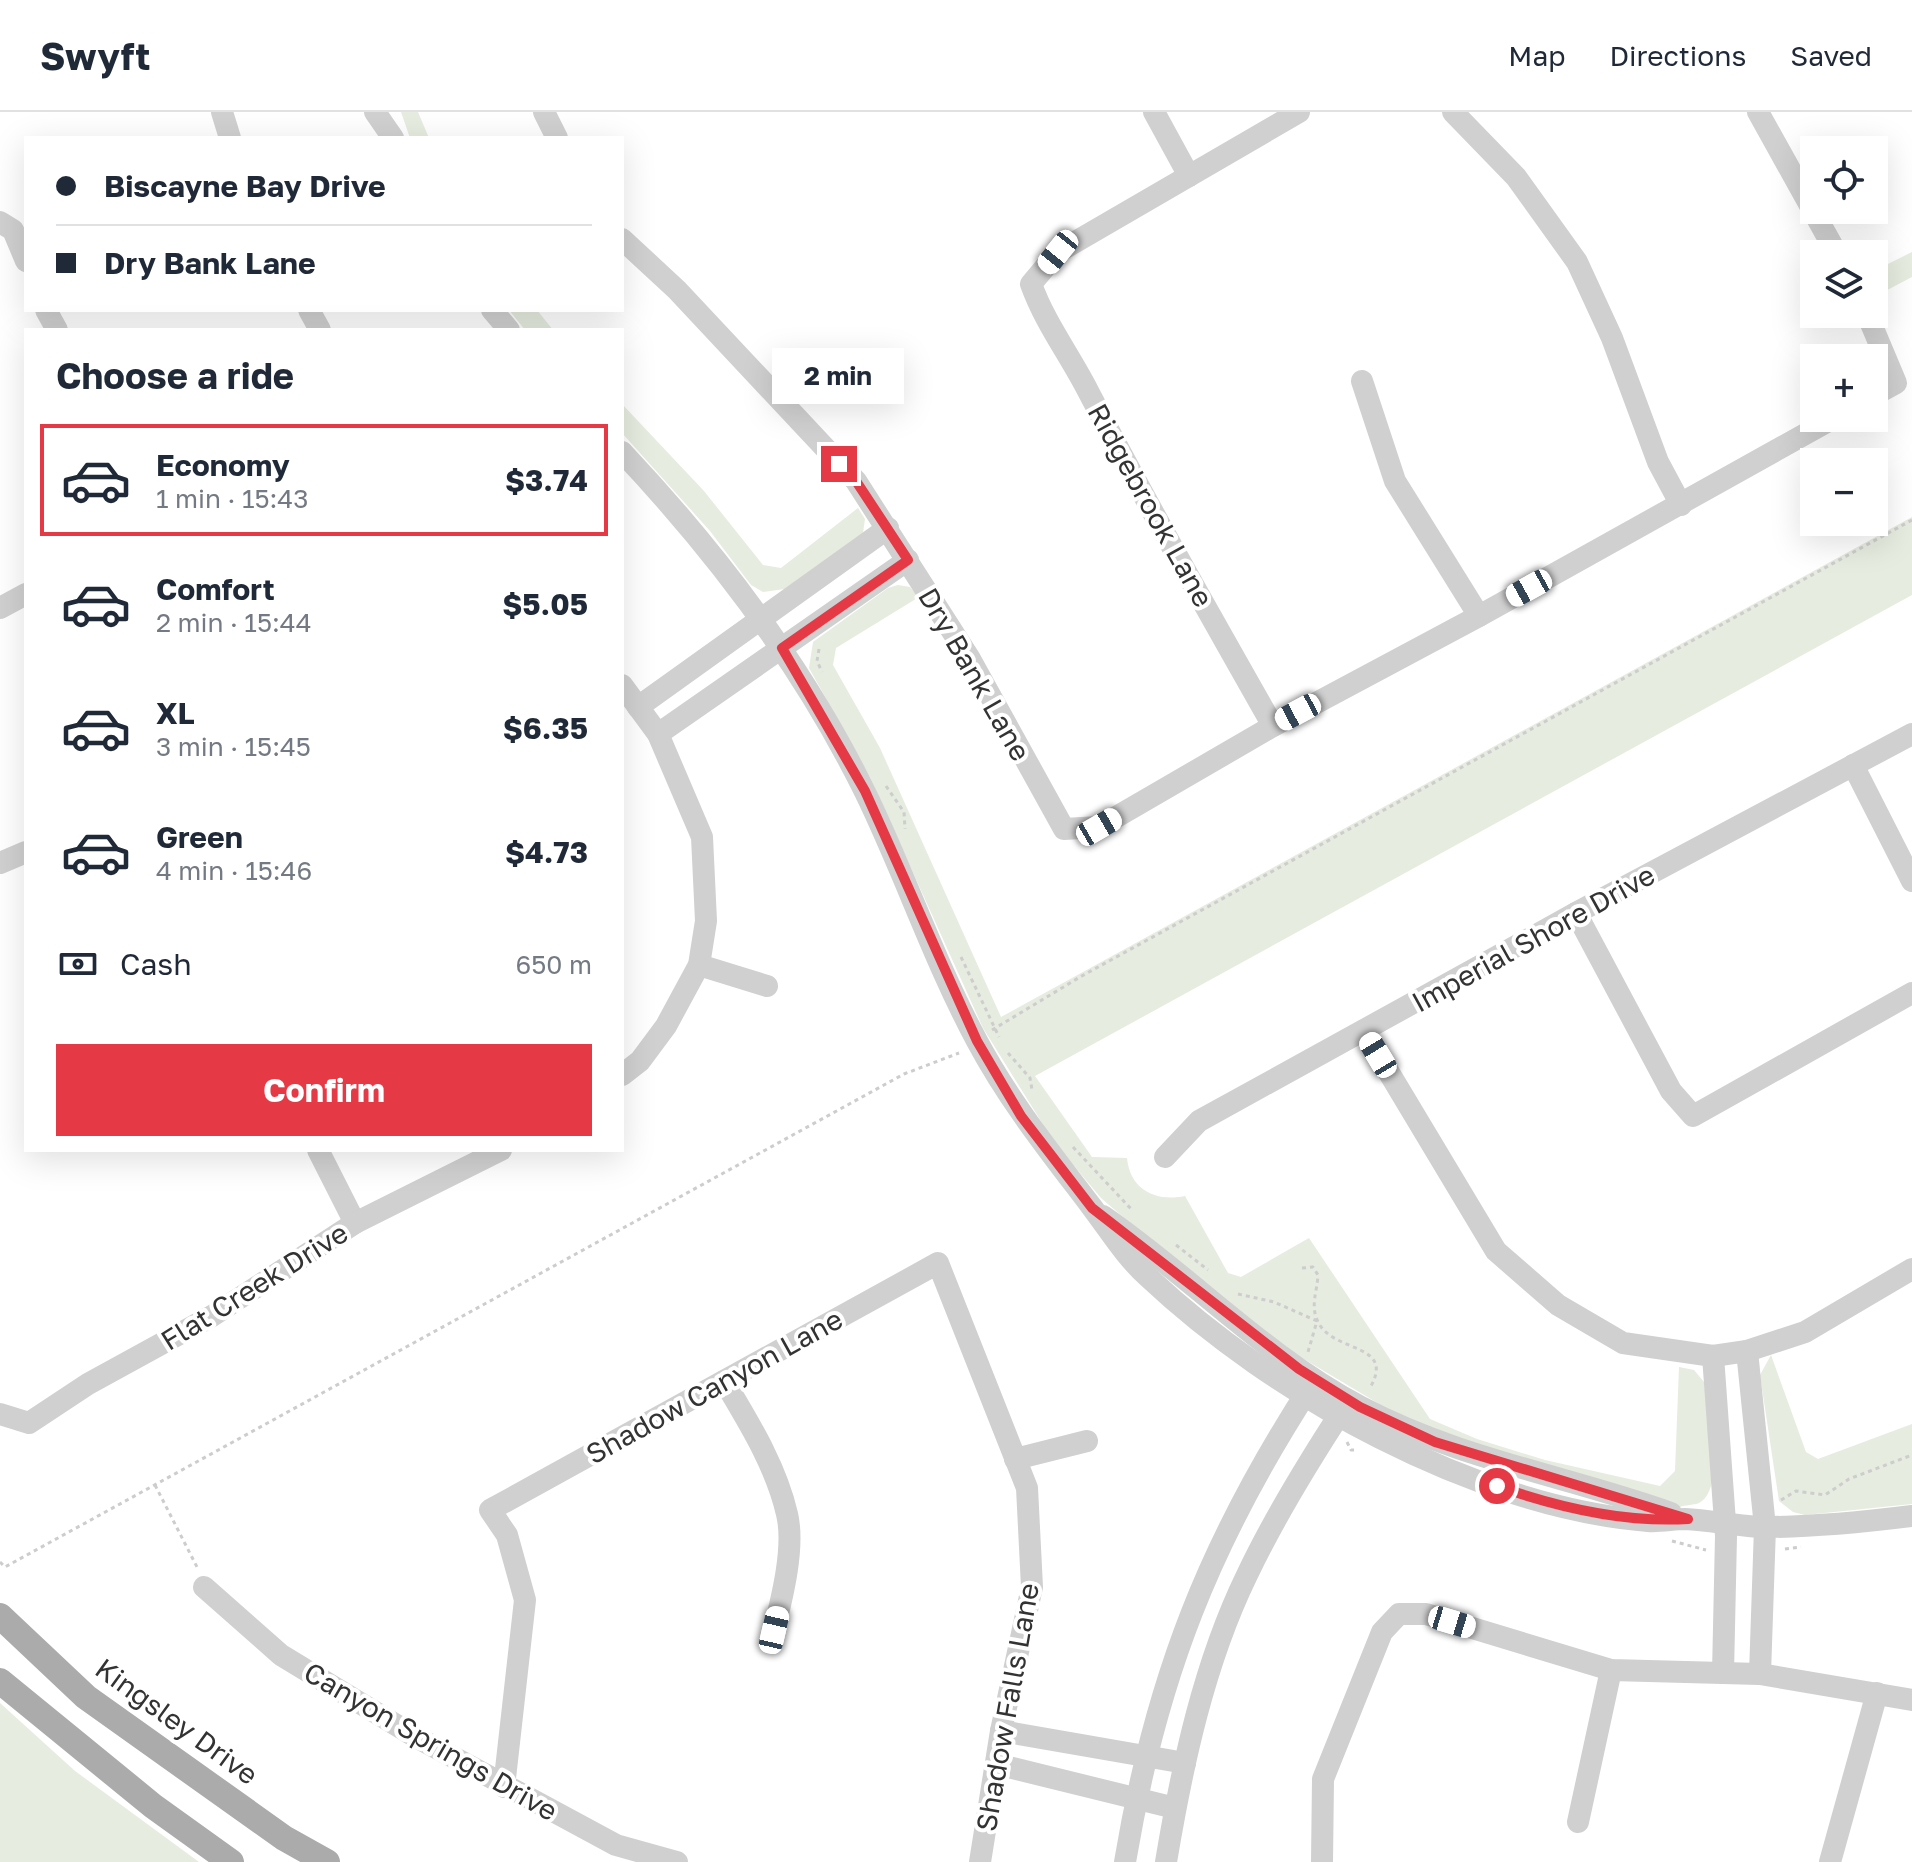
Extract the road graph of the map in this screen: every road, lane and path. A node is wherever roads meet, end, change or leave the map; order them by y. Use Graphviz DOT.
graph roads {
  1 [pos="222,112"];
  2 [pos="375,112"];
  3 [pos="390,112"];
  4 [pos="544,112"];
  5 [pos="1154,112"];
  6 [pos="1299,112"];
  7 [pos="1453,112"];
  8 [pos="1758,112"];
  9 [pos="229,136"];
  10 [pos="392,136"];
  11 [pos="393,136"];
  12 [pos="556,136"];
  13 [pos="1189,176"];
  14 [pos="6,226"];
  15 [pos="1829,240"];
  16 [pos="624,241"];
  17 [pos="24,258"];
  18 [pos="494,312"];
  19 [pos="507,328"];
  20 [pos="1888,364"];
  21 [pos="1362,381"];
  22 [pos="1888,387"];
  23 [pos="1809,432"];
  24 [pos="624,454"];
  25 [pos="1681,505"];
  26 [pos="888,528"];
  27 [pos="908,560"];
  28 [pos="24,595"];
  29 [pos="0,608"];
  30 [pos="1479,616"];
  31 [pos="761,619"];
  32 [pos="790,642"];
  33 [pos="827,680"];
  34 [pos="624,688"];
  35 [pos="638,707"];
  36 [pos="1273,726"];
  37 [pos="658,734"];
  38 [pos="1912,734"];
  39 [pos="1853,765"];
  40 [pos="884,783"];
  41 [pos="907,838"];
  42 [pos="24,853"];
  43 [pos="0,863"];
  44 [pos="1912,881"];
  45 [pos="1576,913"];
  46 [pos="956,946"];
  47 [pos="699,965"];
  48 [pos="767,986"];
  49 [pos="1912,993"];
  50 [pos="1364,1031"];
  51 [pos="624,1073"];
  52 [pos="1033,1093"];
  53 [pos="1071,1145"];
  54 [pos="319,1152"];
  55 [pos="497,1152"];
  56 [pos="1165,1157"];
  57 [pos="1135,1213"];
  58 [pos="355,1223"];
  59 [pos="1168,1241"];
  60 [pos="938,1263"];
  61 [pos="1912,1269"];
  62 [pos="1208,1270"];
  63 [pos="1230,1292"];
  64 [pos="1317,1321"];
  65 [pos="1747,1351"];
  66 [pos="1713,1356"];
  67 [pos="724,1381"];
  68 [pos="1309,1388"];
  69 [pos="1343,1408"];
  70 [pos="6,1417"];
  71 [pos="1087,1441"];
  72 [pos="1912,1455"];
  73 [pos="1015,1459"];
  74 [pos="155,1485"];
  75 [pos="1912,1516"];
  76 [pos="1764,1521"];
  77 [pos="1725,1525"];
  78 [pos="204,1587"];
  79 [pos="0,1616"];
  80 [pos="774,1630"];
  81 [pos="1611,1670"];
  82 [pos="1723,1673"];
  83 [pos="1760,1674"];
  84 [pos="0,1681"];
  85 [pos="1877,1693"];
  86 [pos="1912,1700"];
  87 [pos="1001,1731"];
  88 [pos="1145,1756"];
  89 [pos="1185,1763"];
  90 [pos="996,1764"];
  91 [pos="504,1787"];
  92 [pos="1136,1799"];
  93 [pos="1175,1808"];
  94 [pos="1578,1822"];
  95 [pos="231,1862"];
  96 [pos="327,1862"];
  97 [pos="677,1862"];
  98 [pos="980,1862"];
  99 [pos="1125,1862"];
  100 [pos="1166,1862"];
  101 [pos="1322,1862"];
  102 [pos="1830,1862"];
  1 -- 9 [label="street"];
  2 -- 10 [label="street"];
  3 -- 11 [label="street"];
  4 -- 12 [label="street"];
  5 -- 13 [label="street"];
  6 -- 13 [label="street"];
  7 -- 25 [label="street"];
  8 -- 15 [label="street"];
  13 -- 36 [label="street, Ridgebrook Lane"];
  14 -- 17 [label="street"];
  16 -- 26 [label="street, Dry Bank Lane"];
  18 -- 19 [label="street"];
  20 -- 22 [label="street"];
  21 -- 30 [label="street"];
  23 -- 25 [label="street"];
  24 -- 31 [label="street"];
  25 -- 30 [label="street"];
  26 -- 27 [label="street, Dry Bank Lane"];
  26 -- 31 [label="street"];
  27 -- 32 [label="street"];
  27 -- 36 [label="street, Dry Bank Lane"];
  28 -- 29 [label="street"];
  30 -- 36 [label="street"];
  31 -- 32 [label="street"];
  31 -- 35 [label="street"];
  32 -- 33 [label="path"];
  32 -- 37 [label="street"];
  32 -- 68 [label="street"];
  34 -- 35 [label="street"];
  35 -- 37 [label="street"];
  37 -- 47 [label="street"];
  38 -- 39 [label="street, Imperial Shore Drive"];
  39 -- 44 [label="street"];
  39 -- 45 [label="street, Imperial Shore Drive"];
  40 -- 41 [label="path"];
  42 -- 43 [label="street"];
  45 -- 49 [label="street"];
  45 -- 50 [label="street, Imperial Shore Drive"];
  46 -- 52 [label="path"];
  47 -- 48 [label="street"];
  47 -- 51 [label="street"];
  50 -- 56 [label="street, Imperial Shore Drive"];
  50 -- 66 [label="street"];
  53 -- 57 [label="path"];
  54 -- 58 [label="street"];
  55 -- 58 [label="street, Flat Creek Drive"];
  58 -- 70 [label="street, Flat Creek Drive"];
  59 -- 62 [label="path"];
  60 -- 67 [label="street, Shadow Canyon Lane"];
  60 -- 73 [label="street, Shadow Falls Lane"];
  61 -- 65 [label="street"];
  63 -- 64 [label="path"];
  65 -- 66 [label="street"];
  65 -- 76 [label="street"];
  66 -- 77 [label="street"];
  67 -- 80 [label="street"];
  67 -- 91 [label="street, Shadow Canyon Lane"];
  68 -- 69 [label="street"];
  68 -- 88 [label="street"];
  69 -- 77 [label="street"];
  69 -- 89 [label="street"];
  71 -- 73 [label="street"];
  72 -- 76 [label="path"];
  73 -- 87 [label="street, Shadow Falls Lane"];
  74 -- 78 [label="path"];
  75 -- 76 [label="street"];
  76 -- 77 [label="street"];
  76 -- 83 [label="street"];
  77 -- 82 [label="street"];
  78 -- 91 [label="street, Canyon Springs Drive"];
  79 -- 96 [label="main road, Kingsley Drive"];
  81 -- 82 [label="street"];
  81 -- 94 [label="street"];
  81 -- 101 [label="street"];
  82 -- 83 [label="street"];
  83 -- 85 [label="street"];
  84 -- 95 [label="main road"];
  85 -- 86 [label="street"];
  85 -- 102 [label="street"];
  87 -- 88 [label="street"];
  87 -- 90 [label="street, Shadow Falls Lane"];
  88 -- 89 [label="street"];
  88 -- 92 [label="street"];
  89 -- 93 [label="street"];
  90 -- 92 [label="street"];
  90 -- 98 [label="street, Shadow Falls Lane"];
  91 -- 97 [label="street, Canyon Springs Drive"];
  92 -- 93 [label="street"];
  92 -- 99 [label="street"];
  93 -- 100 [label="street"];
}
